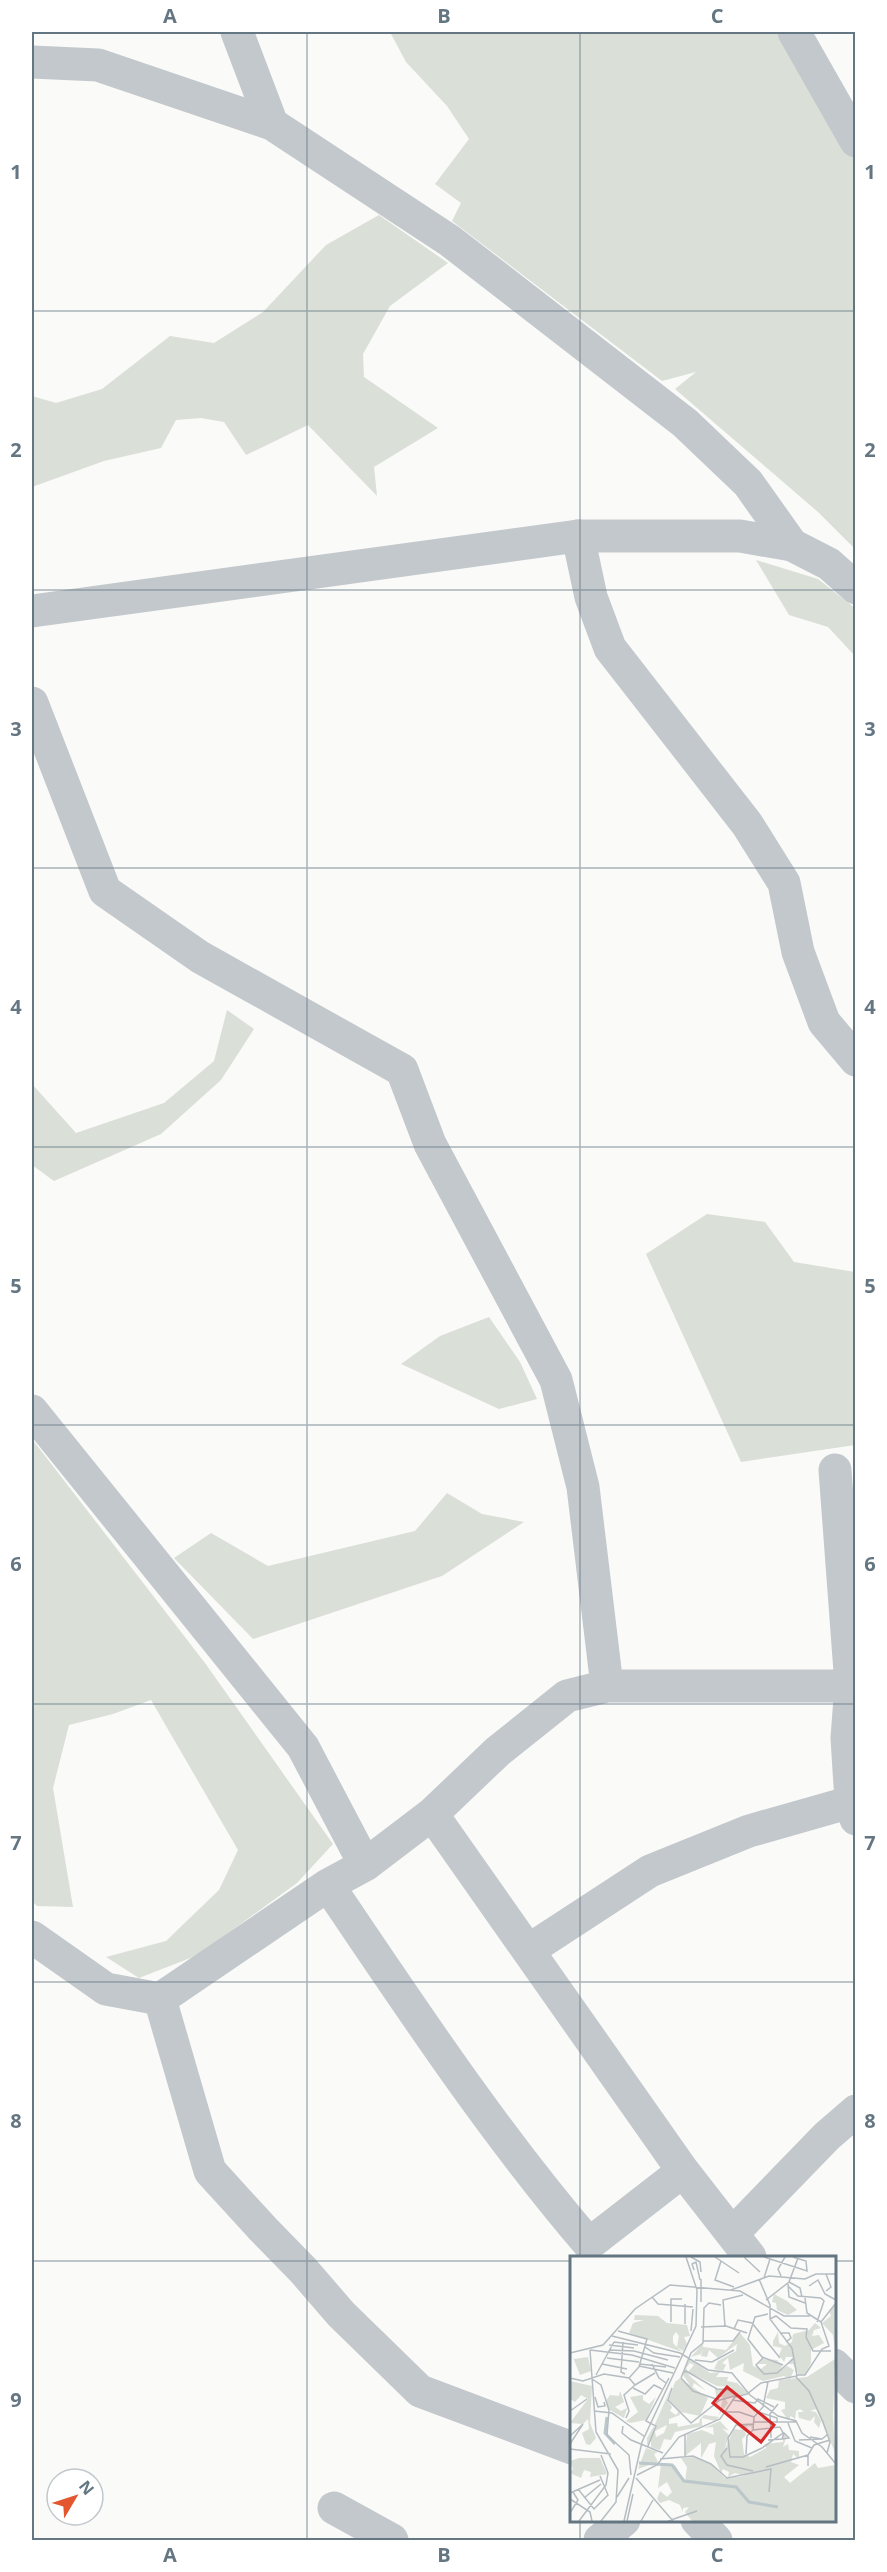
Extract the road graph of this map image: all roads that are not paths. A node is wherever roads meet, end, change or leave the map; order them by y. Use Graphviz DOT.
graph roads {
  1 [pos="237,32"];
  2 [pos="794,32"];
  3 [pos="32,62"];
  4 [pos="272,124"];
  5 [pos="855,141"];
  6 [pos="578,536"];
  7 [pos="792,545"];
  8 [pos="855,588"];
  9 [pos="32,611"];
  10 [pos="32,704"];
  11 [pos="855,1060"];
  12 [pos="32,1411"];
  13 [pos="835,1470"];
  14 [pos="853,1685"];
  15 [pos="607,1686"];
  16 [pos="853,1811"];
  17 [pos="432,1814"];
  18 [pos="365,1865"];
  19 [pos="328,1885"];
  20 [pos="32,1937"];
  21 [pos="530,1950"];
  22 [pos="160,1999"];
  23 [pos="855,2111"];
  24 [pos="683,2171"];
  25 [pos="741,2246"];
  26 [pos="570,2447"];
  27 [pos="334,2508"];
  28 [pos="623,2521"];
  29 [pos="698,2521"];
  30 [pos="392,2541"];
  31 [pos="600,2541"];
  32 [pos="716,2541"];
  1 -- 4 [label="street"];
  2 -- 5 [label="street"];
  3 -- 4 [label="street"];
  4 -- 7 [label="street"];
  6 -- 7 [label="street"];
  6 -- 9 [label="street"];
  6 -- 11 [label="street"];
  7 -- 8 [label="street"];
  10 -- 15 [label="street"];
  12 -- 18 [label="street"];
  13 -- 14 [label="street"];
  14 -- 15 [label="street"];
  14 -- 16 [label="street"];
  15 -- 17 [label="street"];
  16 -- 21 [label="street"];
  17 -- 18 [label="street"];
  17 -- 21 [label="street"];
  18 -- 19 [label="street"];
  19 -- 22 [label="street"];
  19 -- 24 [label="street"];
  20 -- 22 [label="street"];
  21 -- 24 [label="street"];
  22 -- 26 [label="street"];
  23 -- 25 [label="street"];
  24 -- 25 [label="street"];
  27 -- 30 [label="street"];
  28 -- 31 [label="street"];
  29 -- 32 [label="street"];
}
